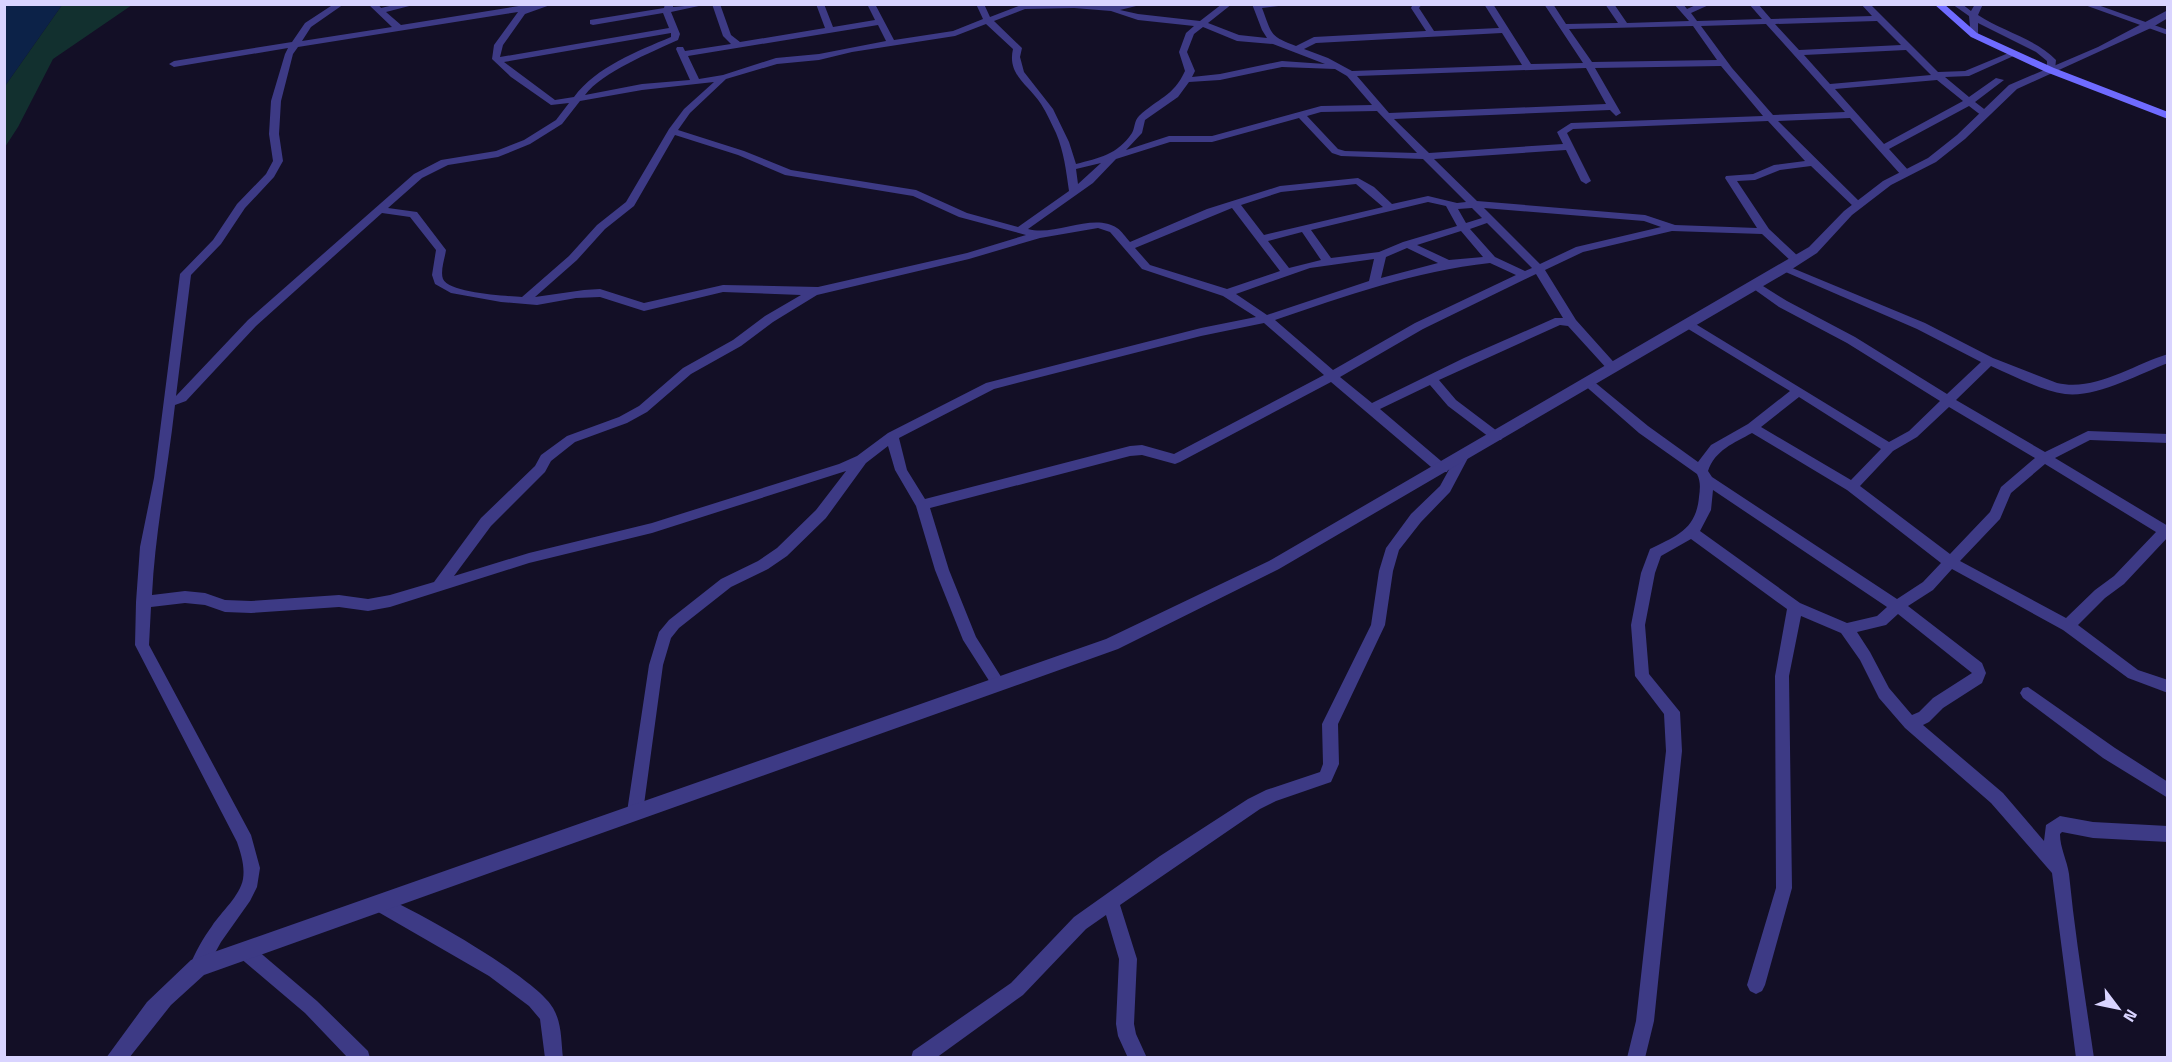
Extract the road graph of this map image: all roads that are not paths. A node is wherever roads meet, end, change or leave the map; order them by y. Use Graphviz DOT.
graph roads {
  1 [pos="340,4"];
  2 [pos="413,4"];
  3 [pos="548,4"];
  4 [pos="704,4"];
  5 [pos="716,4"];
  6 [pos="820,4"];
  7 [pos="871,4"];
  8 [pos="980,4"];
  9 [pos="1140,4"];
  10 [pos="1228,4"];
  11 [pos="1292,4"];
  12 [pos="1418,4"];
  13 [pos="1488,4"];
  14 [pos="1548,4"];
  15 [pos="1609,4"];
  16 [pos="1678,4"];
  17 [pos="1707,4"];
  18 [pos="1753,4"];
  19 [pos="1865,4"];
  20 [pos="1938,4"];
  21 [pos="1956,4"];
  22 [pos="1979,4"];
  23 [pos="2086,4"];
  24 [pos="1257,5"];
  25 [pos="375,8"];
  26 [pos="668,8"];
  27 [pos="1108,9"];
  28 [pos="1167,10"];
  29 [pos="1686,12"];
  30 [pos="2168,13"];
  31 [pos="1973,16"];
  32 [pos="1879,18"];
  33 [pos="1176,20"];
  34 [pos="988,21"];
  35 [pos="1767,21"];
  36 [pos="593,22"];
  37 [pos="881,22"];
  38 [pos="1203,24"];
  39 [pos="1697,24"];
  40 [pos="1624,25"];
  41 [pos="2148,26"];
  42 [pos="398,27"];
  43 [pos="1564,27"];
  44 [pos="844,29"];
  45 [pos="1504,30"];
  46 [pos="830,31"];
  47 [pos="1432,33"];
  48 [pos="2168,33"];
  49 [pos="675,34"];
  50 [pos="1974,35"];
  51 [pos="625,38"];
  52 [pos="1274,41"];
  53 [pos="737,44"];
  54 [pos="892,44"];
  55 [pos="295,45"];
  56 [pos="1909,47"];
  57 [pos="852,49"];
  58 [pos="1297,50"];
  59 [pos="1797,53"];
  60 [pos="683,54"];
  61 [pos="2014,54"];
  62 [pos="637,55"];
  63 [pos="497,60"];
  64 [pos="1723,63"];
  65 [pos="174,64"];
  66 [pos="1589,65"];
  67 [pos="1528,67"];
  68 [pos="1338,68"];
  69 [pos="2050,70"];
  70 [pos="1350,74"];
  71 [pos="1966,74"];
  72 [pos="1938,76"];
  73 [pos="724,77"];
  74 [pos="1186,80"];
  75 [pos="1998,80"];
  76 [pos="696,82"];
  77 [pos="1827,87"];
  78 [pos="2013,87"];
  79 [pos="577,99"];
  80 [pos="1970,101"];
  81 [pos="1612,107"];
  82 [pos="1383,112"];
  83 [pos="1300,114"];
  84 [pos="1985,114"];
  85 [pos="1851,115"];
  86 [pos="2168,116"];
  87 [pos="1772,118"];
  88 [pos="1623,122"];
  89 [pos="672,131"];
  90 [pos="1568,147"];
  91 [pos="1882,149"];
  92 [pos="1429,156"];
  93 [pos="1114,157"];
  94 [pos="1811,163"];
  95 [pos="1070,168"];
  96 [pos="1905,173"];
  97 [pos="1586,181"];
  98 [pos="1074,192"];
  99 [pos="1235,204"];
  100 [pos="1450,204"];
  101 [pos="1476,204"];
  102 [pos="1858,205"];
  103 [pos="1390,208"];
  104 [pos="382,210"];
  105 [pos="1491,219"];
  106 [pos="1462,226"];
  107 [pos="1304,228"];
  108 [pos="1672,228"];
  109 [pos="1020,230"];
  110 [pos="1765,231"];
  111 [pos="1039,235"];
  112 [pos="1261,239"];
  113 [pos="1407,244"];
  114 [pos="1128,247"];
  115 [pos="1381,255"];
  116 [pos="1491,259"];
  117 [pos="1327,260"];
  118 [pos="1797,260"];
  119 [pos="1448,264"];
  120 [pos="1538,268"];
  121 [pos="1785,268"];
  122 [pos="1286,272"];
  123 [pos="1525,275"];
  124 [pos="1374,284"];
  125 [pos="1755,285"];
  126 [pos="818,291"];
  127 [pos="1227,293"];
  128 [pos="524,301"];
  129 [pos="1266,319"];
  130 [pos="1572,323"];
  131 [pos="1689,324"];
  132 [pos="2168,358"];
  133 [pos="1989,361"];
  134 [pos="1613,368"];
  135 [pos="1332,376"];
  136 [pos="1432,379"];
  137 [pos="1588,383"];
  138 [pos="1799,391"];
  139 [pos="1948,399"];
  140 [pos="169,403"];
  141 [pos="1370,409"];
  142 [pos="1752,428"];
  143 [pos="892,436"];
  144 [pos="1497,437"];
  145 [pos="2168,440"];
  146 [pos="1889,448"];
  147 [pos="1462,458"];
  148 [pos="2045,458"];
  149 [pos="862,459"];
  150 [pos="1442,469"];
  151 [pos="1704,475"];
  152 [pos="1852,487"];
  153 [pos="922,505"];
  154 [pos="1693,533"];
  155 [pos="1950,562"];
  156 [pos="438,587"];
  157 [pos="143,602"];
  158 [pos="1897,606"];
  159 [pos="1795,607"];
  160 [pos="2068,626"];
  161 [pos="1845,629"];
  162 [pos="998,683"];
  163 [pos="2168,687"];
  164 [pos="2028,693"];
  165 [pos="1910,723"];
  166 [pos="2168,791"];
  167 [pos="635,813"];
  168 [pos="2168,834"];
  169 [pos="2060,870"];
  170 [pos="1110,902"];
  171 [pos="379,903"];
  172 [pos="245,951"];
  173 [pos="198,967"];
  174 [pos="1756,985"];
  175 [pos="116,1058"];
  176 [pos="361,1058"];
  177 [pos="554,1058"];
  178 [pos="920,1058"];
  179 [pos="1138,1058"];
  180 [pos="1636,1058"];
  181 [pos="2085,1058"];
  1 -- 55 [label="street"];
  2 -- 25 [label="street"];
  3 -- 42 [label="street"];
  3 -- 63 [label="street"];
  4 -- 26 [label="street"];
  5 -- 53 [label="street"];
  6 -- 46 [label="street"];
  7 -- 37 [label="street"];
  8 -- 34 [label="street"];
  9 -- 27 [label="street"];
  10 -- 38 [label="street"];
  11 -- 24 [label="street"];
  12 -- 47 [label="street"];
  13 -- 45 [label="street"];
  14 -- 43 [label="street"];
  15 -- 40 [label="street"];
  16 -- 29 [label="street"];
  17 -- 29 [label="street"];
  18 -- 35 [label="street"];
  19 -- 32 [label="street"];
  20 -- 50 [label="main road"];
  21 -- 31 [label="street"];
  22 -- 31 [label="street"];
  23 -- 41 [label="street"];
  24 -- 52 [label="street"];
  25 -- 42 [label="street"];
  26 -- 36 [label="street"];
  26 -- 49 [label="street"];
  27 -- 33 [label="street"];
  27 -- 34 [label="street"];
  28 -- 33 [label="street"];
  29 -- 39 [label="street"];
  30 -- 41 [label="street"];
  31 -- 50 [label="street"];
  31 -- 69 [label="street"];
  32 -- 35 [label="street"];
  32 -- 56 [label="street"];
  33 -- 38 [label="street"];
  34 -- 54 [label="street"];
  34 -- 95 [label="street"];
  35 -- 39 [label="street"];
  35 -- 59 [label="street"];
  37 -- 44 [label="street"];
  37 -- 54 [label="street"];
  38 -- 52 [label="street"];
  38 -- 74 [label="street"];
  39 -- 40 [label="street"];
  39 -- 64 [label="street"];
  40 -- 43 [label="street"];
  41 -- 48 [label="street"];
  41 -- 69 [label="street"];
  42 -- 55 [label="street"];
  43 -- 66 [label="street"];
  44 -- 46 [label="street"];
  44 -- 57 [label="street"];
  45 -- 47 [label="street"];
  45 -- 67 [label="street"];
  46 -- 53 [label="street"];
  47 -- 58 [label="street"];
  49 -- 51 [label="street"];
  49 -- 60 [label="street"];
  49 -- 62 [label="street"];
  50 -- 61 [label="main road"];
  51 -- 62 [label="street"];
  51 -- 63 [label="street"];
  52 -- 58 [label="street"];
  53 -- 60 [label="street"];
  54 -- 57 [label="street"];
  55 -- 65 [label="street"];
  55 -- 140 [label="street"];
  56 -- 59 [label="street"];
  56 -- 72 [label="street"];
  57 -- 73 [label="street"];
  58 -- 68 [label="street"];
  59 -- 77 [label="street"];
  60 -- 76 [label="street"];
  61 -- 69 [label="main road"];
  61 -- 71 [label="street"];
  62 -- 79 [label="street"];
  63 -- 79 [label="street"];
  64 -- 66 [label="street"];
  64 -- 87 [label="street"];
  66 -- 67 [label="street"];
  66 -- 81 [label="street"];
  67 -- 70 [label="street"];
  68 -- 70 [label="street"];
  68 -- 74 [label="street"];
  69 -- 78 [label="street"];
  69 -- 86 [label="main road"];
  70 -- 82 [label="street"];
  71 -- 72 [label="street"];
  71 -- 75 [label="street"];
  72 -- 77 [label="street"];
  72 -- 80 [label="street"];
  73 -- 76 [label="street"];
  73 -- 89 [label="street"];
  74 -- 93 [label="street"];
  75 -- 78 [label="street"];
  75 -- 80 [label="street"];
  76 -- 79 [label="street"];
  77 -- 85 [label="street"];
  78 -- 84 [label="street"];
  79 -- 104 [label="street"];
  80 -- 84 [label="street"];
  80 -- 91 [label="street"];
  81 -- 82 [label="street"];
  81 -- 88 [label="street"];
  82 -- 83 [label="street"];
  82 -- 92 [label="street"];
  83 -- 92 [label="street"];
  83 -- 93 [label="street"];
  84 -- 96 [label="street"];
  85 -- 87 [label="street"];
  85 -- 91 [label="street"];
  87 -- 88 [label="street"];
  87 -- 94 [label="street"];
  88 -- 90 [label="street"];
  89 -- 109 [label="street"];
  89 -- 128 [label="street"];
  90 -- 92 [label="street"];
  90 -- 97 [label="street"];
  91 -- 96 [label="street"];
  92 -- 101 [label="street"];
  93 -- 95 [label="street"];
  93 -- 98 [label="street"];
  94 -- 102 [label="street"];
  94 -- 110 [label="street"];
  95 -- 98 [label="street"];
  96 -- 102 [label="street"];
  98 -- 109 [label="street"];
  99 -- 103 [label="street"];
  99 -- 112 [label="street"];
  99 -- 114 [label="street"];
  100 -- 101 [label="street"];
  100 -- 103 [label="street"];
  100 -- 106 [label="street"];
  101 -- 105 [label="street"];
  101 -- 108 [label="street"];
  102 -- 118 [label="street"];
  103 -- 107 [label="street"];
  104 -- 128 [label="street"];
  104 -- 140 [label="street"];
  105 -- 106 [label="street"];
  105 -- 120 [label="street"];
  106 -- 113 [label="street"];
  106 -- 116 [label="street"];
  107 -- 112 [label="street"];
  107 -- 117 [label="street"];
  108 -- 110 [label="street"];
  108 -- 120 [label="street"];
  109 -- 111 [label="street"];
  110 -- 118 [label="street"];
  111 -- 114 [label="street"];
  111 -- 126 [label="street"];
  112 -- 122 [label="street"];
  113 -- 115 [label="street"];
  113 -- 119 [label="street"];
  114 -- 127 [label="street"];
  115 -- 117 [label="street"];
  115 -- 124 [label="street"];
  116 -- 119 [label="street"];
  116 -- 123 [label="street"];
  117 -- 122 [label="street"];
  118 -- 121 [label="street"];
  119 -- 124 [label="street"];
  120 -- 123 [label="street"];
  120 -- 130 [label="street"];
  121 -- 125 [label="street"];
  121 -- 133 [label="street"];
  122 -- 127 [label="street"];
  123 -- 135 [label="street"];
  124 -- 129 [label="street"];
  125 -- 131 [label="street"];
  125 -- 139 [label="street"];
  126 -- 128 [label="street"];
  126 -- 156 [label="street"];
  127 -- 129 [label="street"];
  129 -- 135 [label="street"];
  129 -- 143 [label="street"];
  130 -- 134 [label="street"];
  130 -- 136 [label="street"];
  131 -- 134 [label="street"];
  131 -- 138 [label="street"];
  132 -- 133 [label="street"];
  133 -- 139 [label="street"];
  134 -- 137 [label="street"];
  135 -- 141 [label="street"];
  135 -- 153 [label="street"];
  136 -- 141 [label="street"];
  136 -- 144 [label="street"];
  137 -- 144 [label="street"];
  137 -- 151 [label="street"];
  138 -- 142 [label="street"];
  138 -- 146 [label="street"];
  139 -- 146 [label="street"];
  139 -- 148 [label="street"];
  140 -- 157 [label="street"];
  141 -- 150 [label="street"];
  142 -- 151 [label="street"];
  142 -- 152 [label="street"];
  143 -- 149 [label="street"];
  143 -- 153 [label="street"];
  144 -- 147 [label="street"];
  145 -- 148 [label="street"];
  146 -- 152 [label="street"];
  147 -- 150 [label="street"];
  147 -- 170 [label="street"];
  148 -- 155 [label="street"];
  148 -- 160 [label="street"];
  149 -- 156 [label="street"];
  149 -- 167 [label="street"];
  150 -- 162 [label="street"];
  151 -- 154 [label="street"];
  151 -- 158 [label="street"];
  152 -- 155 [label="street"];
  153 -- 162 [label="street"];
  154 -- 159 [label="street"];
  154 -- 180 [label="street"];
  155 -- 158 [label="street"];
  155 -- 160 [label="street"];
  156 -- 157 [label="street"];
  157 -- 173 [label="street"];
  158 -- 161 [label="street"];
  158 -- 165 [label="street"];
  159 -- 161 [label="street"];
  159 -- 174 [label="street"];
  160 -- 163 [label="street"];
  161 -- 165 [label="street"];
  162 -- 167 [label="street"];
  164 -- 166 [label="street"];
  165 -- 169 [label="street"];
  167 -- 171 [label="street"];
  168 -- 169 [label="street"];
  169 -- 181 [label="street"];
  170 -- 178 [label="street"];
  170 -- 179 [label="street"];
  171 -- 172 [label="street"];
  171 -- 177 [label="street"];
  172 -- 173 [label="street"];
  172 -- 176 [label="street"];
  173 -- 175 [label="street"];
}
